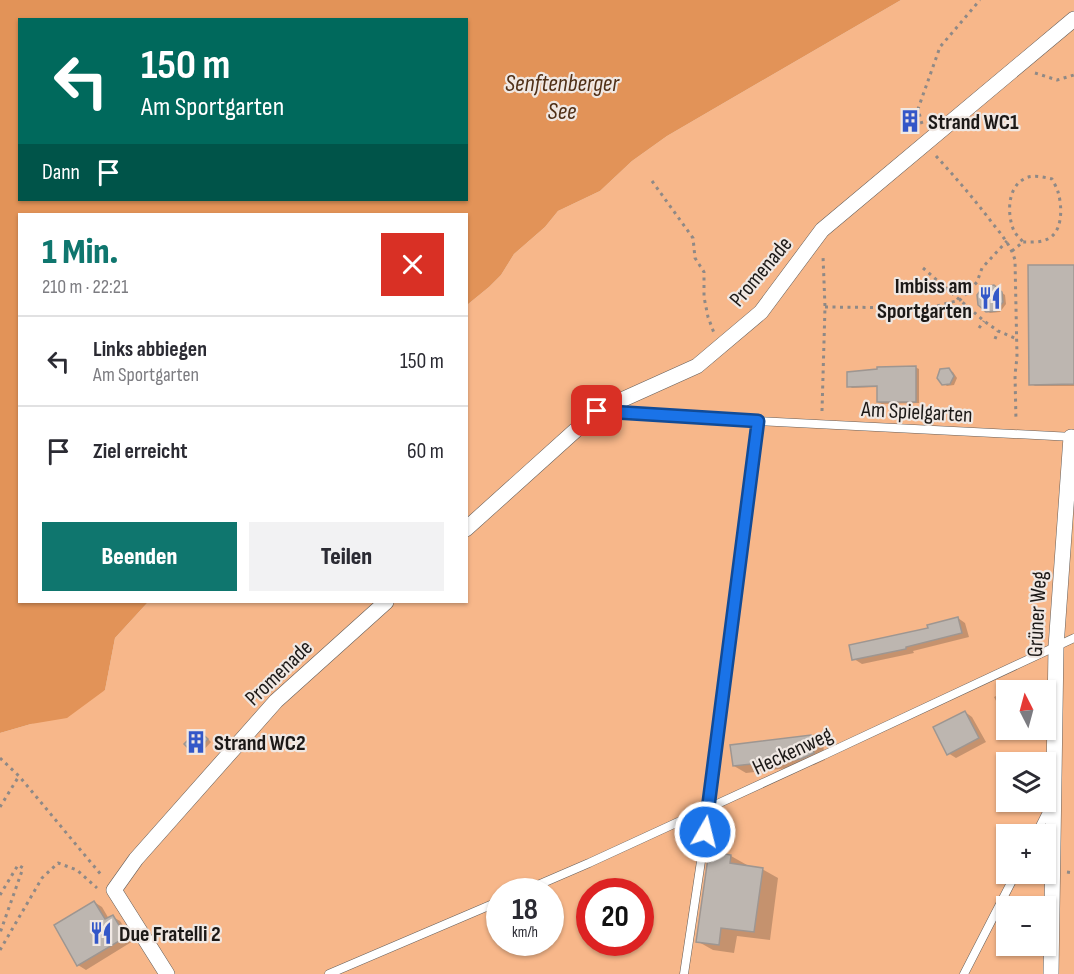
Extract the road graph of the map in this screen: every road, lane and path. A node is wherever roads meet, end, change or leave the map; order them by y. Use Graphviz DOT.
graph roads {
  1 [pos="980,0"];
  2 [pos="1074,19"];
  3 [pos="1015,68"];
  4 [pos="1074,75"];
  5 [pos="923,126"];
  6 [pos="925,143"];
  7 [pos="652,181"];
  8 [pos="822,230"];
  9 [pos="1007,241"];
  10 [pos="1023,242"];
  11 [pos="1012,251"];
  12 [pos="923,267"];
  13 [pos="960,300"];
  14 [pos="825,307"];
  15 [pos="984,321"];
  16 [pos="979,328"];
  17 [pos="998,331"];
  18 [pos="995,339"];
  19 [pos="1017,339"];
  20 [pos="720,345"];
  21 [pos="597,411"];
  22 [pos="758,421"];
  23 [pos="821,424"];
  24 [pos="1016,434"];
  25 [pos="1072,437"];
  26 [pos="468,527"];
  27 [pos="385,603"];
  28 [pos="1074,638"];
  29 [pos="1056,647"];
  30 [pos="1053,752"];
  31 [pos="0,758"];
  32 [pos="19,776"];
  33 [pos="0,807"];
  34 [pos="709,808"];
  35 [pos="1055,812"];
  36 [pos="554,878"];
  37 [pos="1010,884"];
  38 [pos="98,888"];
  39 [pos="114,890"];
  40 [pos="0,895"];
  41 [pos="486,908"];
  42 [pos="0,933"];
  43 [pos="0,950"];
  44 [pos="167,974"];
  45 [pos="329,974"];
  46 [pos="684,974"];
  47 [pos="964,974"];
  48 [pos="1051,974"];
  1 -- 5 [label="path"];
  2 -- 3 [label="street, Promenade"];
  3 -- 4 [label="path"];
  3 -- 6 [label="street, Promenade"];
  6 -- 8 [label="street, Promenade"];
  6 -- 9 [label="path"];
  7 -- 20 [label="path"];
  8 -- 14 [label="path"];
  8 -- 20 [label="street, Promenade"];
  9 -- 11 [label="path"];
  9 -- 13 [label="path"];
  10 -- 10 [label="path"];
  10 -- 11 [label="path"];
  11 -- 19 [label="path"];
  12 -- 13 [label="path"];
  13 -- 14 [label="path"];
  13 -- 15 [label="path"];
  14 -- 23 [label="path"];
  15 -- 16 [label="path"];
  15 -- 17 [label="path"];
  17 -- 18 [label="path"];
  17 -- 19 [label="path"];
  19 -- 24 [label="path"];
  20 -- 21 [label="street, Promenade"];
  21 -- 22 [label="lane, Am Spielgarten"];
  21 -- 26 [label="street, Promenade"];
  22 -- 23 [label="lane, Am Spielgarten"];
  22 -- 34 [label="lane"];
  23 -- 24 [label="lane, Am Spielgarten"];
  24 -- 25 [label="lane, Am Spielgarten"];
  25 -- 29 [label="street, Grüner Weg"];
  27 -- 39 [label="street, Promenade"];
  28 -- 29 [label="lane, Heckenweg"];
  29 -- 30 [label="street, Grüner Weg"];
  29 -- 34 [label="lane, Heckenweg"];
  31 -- 32 [label="path"];
  32 -- 33 [label="path"];
  32 -- 39 [label="path"];
  34 -- 36 [label="lane, Heckenweg"];
  34 -- 46 [label="lane"];
  35 -- 48 [label="street, Grüner Weg"];
  37 -- 47 [label="lane"];
  38 -- 43 [label="path"];
  39 -- 44 [label="street"];
  40 -- 42 [label="path"];
  41 -- 45 [label="lane"];
}
